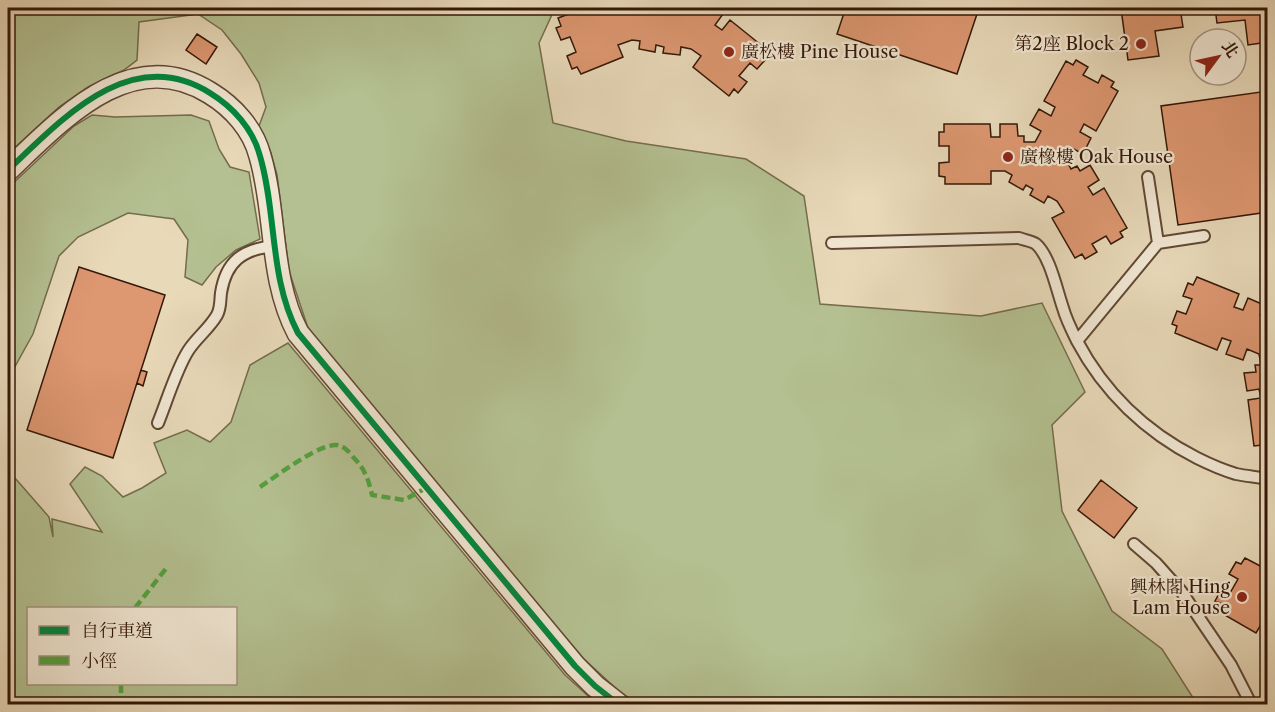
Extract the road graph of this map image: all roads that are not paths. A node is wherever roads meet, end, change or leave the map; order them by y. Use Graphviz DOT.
graph roads {
  1 [pos="8,170"];
  2 [pos="1148,177"];
  3 [pos="1204,236"];
  4 [pos="832,243"];
  5 [pos="1158,243"];
  6 [pos="274,246"];
  7 [pos="1077,340"];
  8 [pos="158,423"];
  9 [pos="1268,479"];
  10 [pos="1134,544"];
  11 [pos="618,705"];
  12 [pos="1251,705"];
  1 -- 6 [label="street"];
  2 -- 5 [label="lane"];
  3 -- 5 [label="lane"];
  4 -- 7 [label="lane"];
  5 -- 7 [label="lane"];
  6 -- 8 [label="lane"];
  6 -- 11 [label="street"];
  7 -- 9 [label="lane"];
  10 -- 12 [label="lane"];
}
